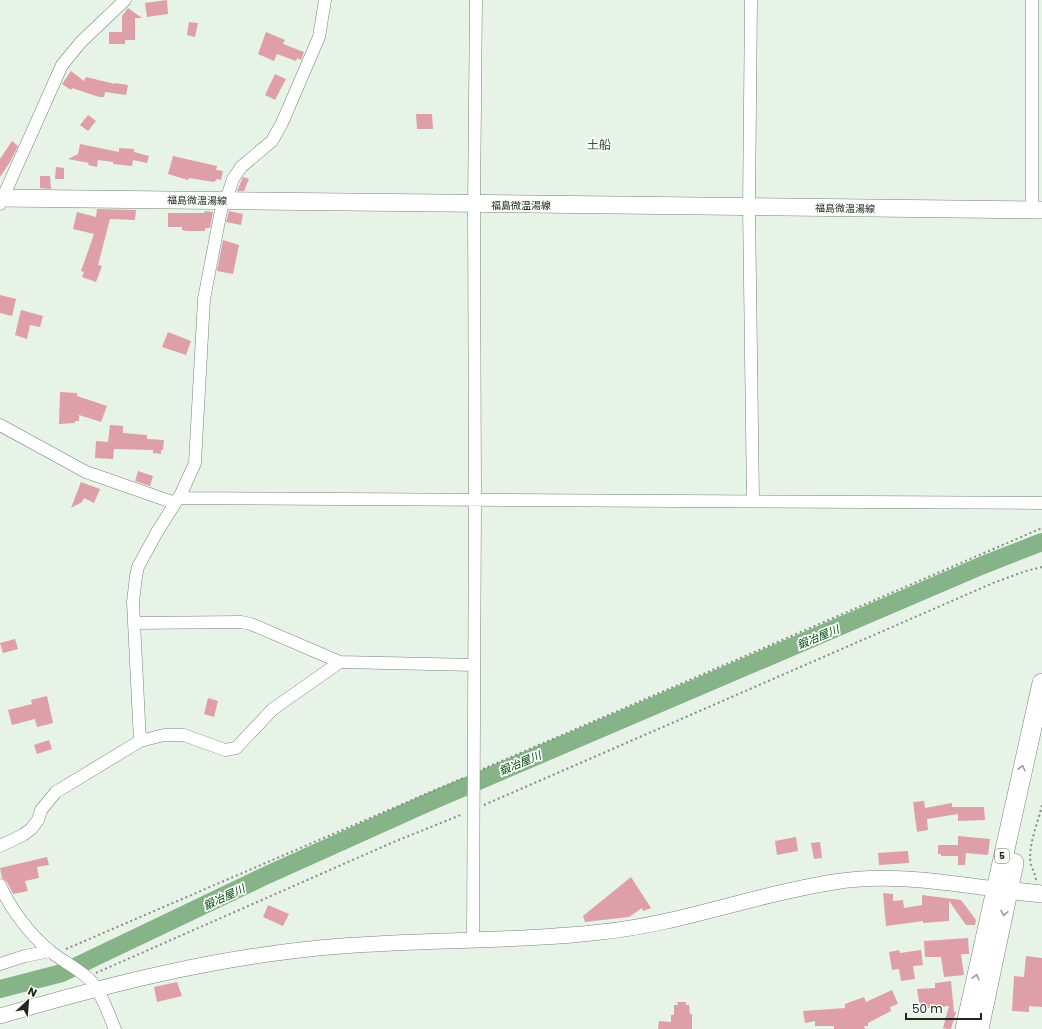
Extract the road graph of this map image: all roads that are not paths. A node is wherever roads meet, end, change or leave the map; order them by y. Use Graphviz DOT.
graph roads {
  1 [pos="125,0"];
  2 [pos="325,0"];
  3 [pos="476,0"];
  4 [pos="750,0"];
  5 [pos="1032,0"];
  6 [pos="1,200"];
  7 [pos="225,200"];
  8 [pos="474,205"];
  9 [pos="749,207"];
  10 [pos="1037,210"];
  11 [pos="0,425"];
  12 [pos="476,500"];
  13 [pos="176,501"];
  14 [pos="753,501"];
  15 [pos="1042,502"];
  16 [pos="134,623"];
  17 [pos="340,662"];
  18 [pos="474,665"];
  19 [pos="1042,683"];
  20 [pos="1042,738"];
  21 [pos="140,741"];
  22 [pos="0,846"];
  23 [pos="0,885"];
  24 [pos="1039,888"];
  25 [pos="1002,890"];
  26 [pos="474,941"];
  27 [pos="50,951"];
  28 [pos="0,964"];
  29 [pos="97,990"];
  30 [pos="0,1016"];
  31 [pos="115,1029"];
  32 [pos="965,1029"];
  33 [pos="979,1029"];
  1 -- 6 [label="street"];
  2 -- 7 [label="street"];
  3 -- 8 [label="street"];
  4 -- 9 [label="street"];
  5 -- 10 [label="street"];
  6 -- 7 [label="main road, 福島微温湯線"];
  7 -- 8 [label="main road, 福島微温湯線"];
  7 -- 13 [label="street"];
  8 -- 9 [label="main road, 福島微温湯線"];
  8 -- 12 [label="street"];
  9 -- 10 [label="main road, 福島微温湯線"];
  9 -- 14 [label="street"];
  11 -- 13 [label="street"];
  12 -- 13 [label="street"];
  12 -- 14 [label="street"];
  12 -- 18 [label="street"];
  13 -- 16 [label="street"];
  14 -- 15 [label="street"];
  16 -- 17 [label="street"];
  16 -- 21 [label="street"];
  17 -- 18 [label="street"];
  17 -- 21 [label="street"];
  18 -- 26 [label="street"];
  25 -- 19 [label="main road, 5, one-way"];
  20 -- 25 [label="main road, 5"];
  21 -- 22 [label="street"];
  23 -- 27 [label="street"];
  24 -- 25 [label="main road"];
  25 -- 26 [label="street"];
  32 -- 25 [label="main road, 5, one-way"];
  25 -- 33 [label="main road, 5, one-way"];
  26 -- 29 [label="street"];
  27 -- 28 [label="street"];
  27 -- 29 [label="street"];
  29 -- 30 [label="street"];
  29 -- 31 [label="street"];
}
